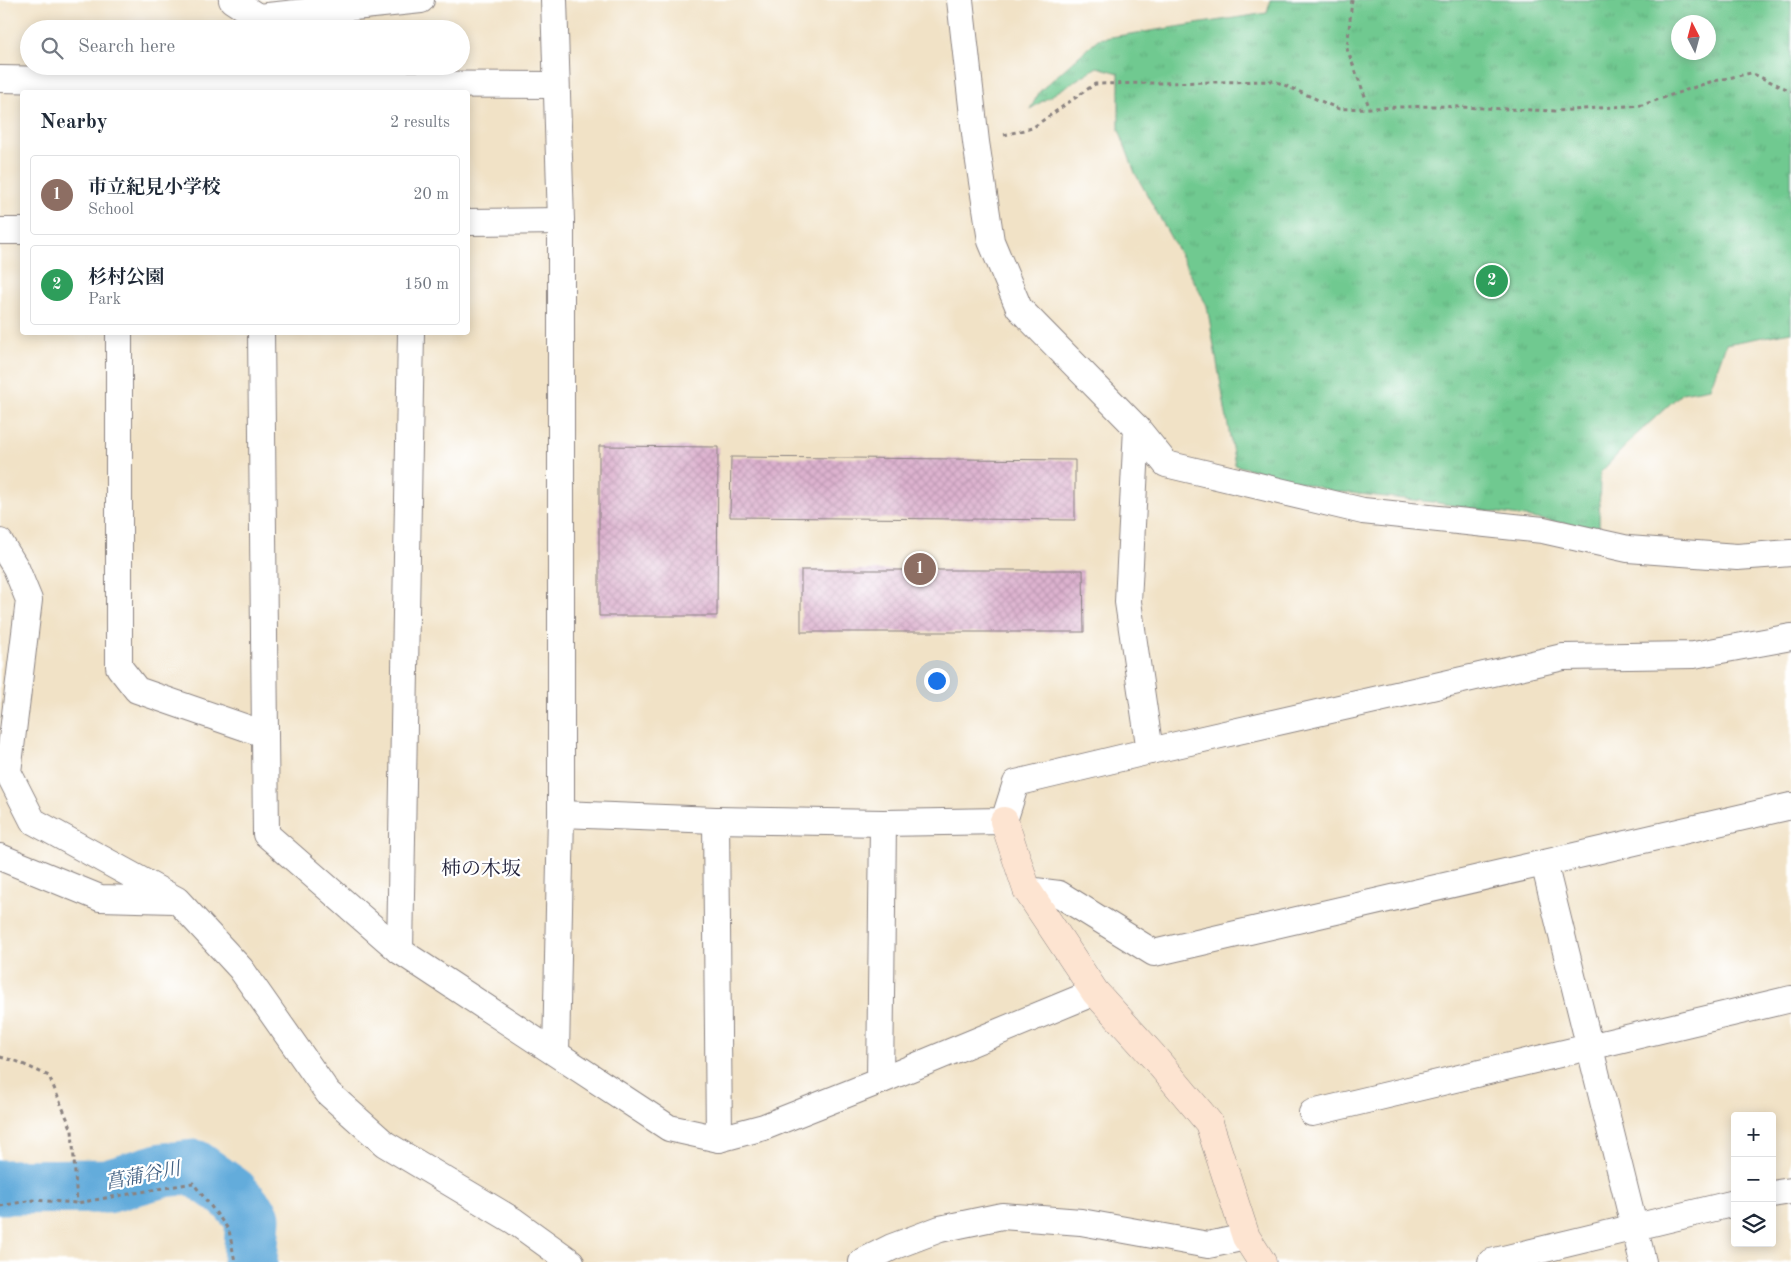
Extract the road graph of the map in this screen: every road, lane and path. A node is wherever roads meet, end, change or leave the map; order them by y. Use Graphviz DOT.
graph roads {
  1 [pos="232,0"];
  2 [pos="421,0"];
  3 [pos="554,0"];
  4 [pos="960,0"];
  5 [pos="1352,0"];
  6 [pos="0,79"];
  7 [pos="556,84"];
  8 [pos="1791,91"];
  9 [pos="1370,109"];
  10 [pos="976,142"];
  11 [pos="561,221"];
  12 [pos="470,222"];
  13 [pos="0,231"];
  14 [pos="20,231"];
  15 [pos="119,335"];
  16 [pos="261,335"];
  17 [pos="411,335"];
  18 [pos="1137,428"];
  19 [pos="0,542"];
  20 [pos="1791,552"];
  21 [pos="1791,637"];
  22 [pos="264,734"];
  23 [pos="1150,751"];
  24 [pos="1791,806"];
  25 [pos="561,814"];
  26 [pos="716,820"];
  27 [pos="1004,820"];
  28 [pos="883,823"];
  29 [pos="0,857"];
  30 [pos="1544,863"];
  31 [pos="1028,890"];
  32 [pos="177,900"];
  33 [pos="400,952"];
  34 [pos="1095,992"];
  35 [pos="1791,999"];
  36 [pos="1590,1047"];
  37 [pos="556,1053"];
  38 [pos="0,1057"];
  39 [pos="880,1081"];
  40 [pos="1312,1113"];
  41 [pos="720,1139"];
  42 [pos="1791,1191"];
  43 [pos="1776,1193"];
  44 [pos="77,1203"];
  45 [pos="1731,1204"];
  46 [pos="0,1206"];
  47 [pos="1634,1227"];
  48 [pos="1246,1237"];
  49 [pos="235,1262"];
  50 [pos="571,1262"];
  51 [pos="862,1262"];
  52 [pos="1262,1262"];
  53 [pos="1492,1262"];
  54 [pos="1643,1262"];
  1 -- 2 [label="street"];
  3 -- 7 [label="street"];
  4 -- 10 [label="street"];
  5 -- 9 [label="path"];
  6 -- 7 [label="street"];
  7 -- 11 [label="street"];
  8 -- 9 [label="path"];
  9 -- 10 [label="path"];
  10 -- 18 [label="street"];
  11 -- 12 [label="street"];
  11 -- 25 [label="street"];
  13 -- 14 [label="street"];
  15 -- 22 [label="street"];
  16 -- 22 [label="street"];
  17 -- 33 [label="street"];
  18 -- 20 [label="street"];
  18 -- 23 [label="street"];
  19 -- 32 [label="street"];
  21 -- 23 [label="street"];
  22 -- 33 [label="street"];
  23 -- 27 [label="street"];
  24 -- 30 [label="street"];
  25 -- 26 [label="street"];
  25 -- 37 [label="street"];
  26 -- 28 [label="street"];
  26 -- 41 [label="street"];
  27 -- 28 [label="street"];
  27 -- 31 [label="street"];
  28 -- 39 [label="street"];
  29 -- 32 [label="street"];
  30 -- 31 [label="street"];
  30 -- 36 [label="street"];
  31 -- 34 [label="street"];
  32 -- 50 [label="street"];
  33 -- 37 [label="street"];
  34 -- 39 [label="street"];
  34 -- 48 [label="street"];
  35 -- 36 [label="street"];
  36 -- 40 [label="street"];
  36 -- 47 [label="street"];
  37 -- 41 [label="street"];
  38 -- 44 [label="path"];
  39 -- 41 [label="street"];
  42 -- 43 [label="street"];
  44 -- 46 [label="path"];
  44 -- 49 [label="path"];
  45 -- 47 [label="street"];
  47 -- 53 [label="street"];
  47 -- 54 [label="street"];
  48 -- 51 [label="street"];
  48 -- 52 [label="street"];
}
